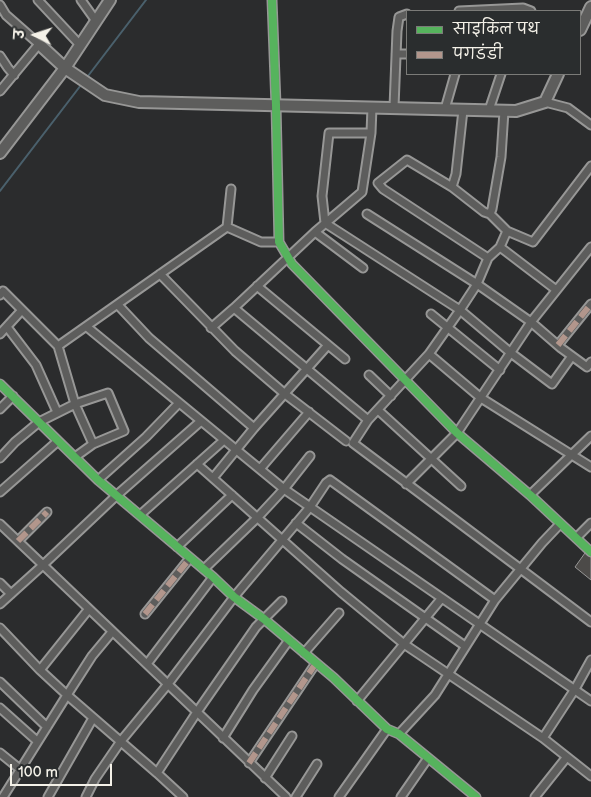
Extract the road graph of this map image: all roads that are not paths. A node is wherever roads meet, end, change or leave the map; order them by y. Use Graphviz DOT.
graph roads {
  1 [pos="38,0"];
  2 [pos="81,0"];
  3 [pos="110,0"];
  4 [pos="272,0"];
  5 [pos="524,0"];
  6 [pos="0,5"];
  7 [pos="591,6"];
  8 [pos="522,10"];
  9 [pos="406,14"];
  10 [pos="96,21"];
  11 [pos="581,27"];
  12 [pos="39,44"];
  13 [pos="80,45"];
  14 [pos="396,54"];
  15 [pos="406,54"];
  16 [pos="0,56"];
  17 [pos="65,68"];
  18 [pos="14,74"];
  19 [pos="455,75"];
  20 [pos="501,75"];
  21 [pos="558,75"];
  22 [pos="0,91"];
  23 [pos="544,102"];
  24 [pos="276,105"];
  25 [pos="372,107"];
  26 [pos="394,108"];
  27 [pos="446,109"];
  28 [pos="463,110"];
  29 [pos="489,110"];
  30 [pos="504,111"];
  31 [pos="591,125"];
  32 [pos="371,133"];
  33 [pos="0,153"];
  34 [pos="591,166"];
  35 [pos="452,187"];
  36 [pos="231,189"];
  37 [pos="367,214"];
  38 [pos="490,214"];
  39 [pos="326,223"];
  40 [pos="227,227"];
  41 [pos="508,231"];
  42 [pos="316,232"];
  43 [pos="279,242"];
  44 [pos="500,246"];
  45 [pos="591,247"];
  46 [pos="288,257"];
  47 [pos="488,258"];
  48 [pos="363,268"];
  49 [pos="160,274"];
  50 [pos="477,284"];
  51 [pos="257,286"];
  52 [pos="555,288"];
  53 [pos="0,295"];
  54 [pos="591,304"];
  55 [pos="118,305"];
  56 [pos="234,308"];
  57 [pos="22,310"];
  58 [pos="460,310"];
  59 [pos="430,314"];
  60 [pos="531,322"];
  61 [pos="448,326"];
  62 [pos="7,327"];
  63 [pos="87,327"];
  64 [pos="211,328"];
  65 [pos="0,334"];
  66 [pos="328,345"];
  67 [pos="558,345"];
  68 [pos="58,346"];
  69 [pos="511,353"];
  70 [pos="429,354"];
  71 [pos="572,356"];
  72 [pos="345,359"];
  73 [pos="590,366"];
  74 [pos="307,370"];
  75 [pos="500,370"];
  76 [pos="369,375"];
  77 [pos="406,380"];
  78 [pos="0,384"];
  79 [pos="286,394"];
  80 [pos="13,396"];
  81 [pos="391,396"];
  82 [pos="481,398"];
  83 [pos="178,403"];
  84 [pos="75,404"];
  85 [pos="0,409"];
  86 [pos="378,410"];
  87 [pos="57,412"];
  88 [pos="309,412"];
  89 [pos="368,420"];
  90 [pos="201,421"];
  91 [pos="39,422"];
  92 [pos="254,428"];
  93 [pos="458,433"];
  94 [pos="591,436"];
  95 [pos="224,440"];
  96 [pos="58,441"];
  97 [pos="346,441"];
  98 [pos="93,444"];
  99 [pos="237,450"];
  100 [pos="572,454"];
  101 [pos="310,456"];
  102 [pos="75,457"];
  103 [pos="0,458"];
  104 [pos="431,458"];
  105 [pos="197,464"];
  106 [pos="591,467"];
  107 [pos="260,469"];
  108 [pos="213,478"];
  109 [pos="98,480"];
  110 [pos="406,484"];
  111 [pos="462,486"];
  112 [pos="284,488"];
  113 [pos="0,492"];
  114 [pos="232,495"];
  115 [pos="530,495"];
  116 [pos="117,496"];
  117 [pos="310,507"];
  118 [pos="47,512"];
  119 [pos="140,515"];
  120 [pos="258,517"];
  121 [pos="296,523"];
  122 [pos="591,523"];
  123 [pos="0,524"];
  124 [pos="560,524"];
  125 [pos="576,538"];
  126 [pos="283,539"];
  127 [pos="18,542"];
  128 [pos="177,547"];
  129 [pos="591,552"];
  130 [pos="190,558"];
  131 [pos="43,565"];
  132 [pos="204,569"];
  133 [pos="520,569"];
  134 [pos="213,577"];
  135 [pos="0,583"];
  136 [pos="11,594"];
  137 [pos="234,597"];
  138 [pos="442,598"];
  139 [pos="495,600"];
  140 [pos="282,601"];
  141 [pos="0,604"];
  142 [pos="88,610"];
  143 [pos="338,613"];
  144 [pos="145,614"];
  145 [pos="426,617"];
  146 [pos="264,619"];
  147 [pos="591,622"];
  148 [pos="479,624"];
  149 [pos="0,628"];
  150 [pos="112,632"];
  151 [pos="288,640"];
  152 [pos="404,644"];
  153 [pos="465,646"];
  154 [pos="304,653"];
  155 [pos="591,660"];
  156 [pos="316,663"];
  157 [pos="147,664"];
  158 [pos="40,670"];
  159 [pos="448,674"];
  160 [pos="0,682"];
  161 [pos="168,684"];
  162 [pos="575,689"];
  163 [pos="66,695"];
  164 [pos="357,701"];
  165 [pos="591,701"];
  166 [pos="0,708"];
  167 [pos="196,712"];
  168 [pos="93,718"];
  169 [pos="47,727"];
  170 [pos="387,729"];
  171 [pos="399,734"];
  172 [pos="292,736"];
  173 [pos="223,738"];
  174 [pos="542,738"];
  175 [pos="37,740"];
  176 [pos="121,741"];
  177 [pos="0,754"];
  178 [pos="428,758"];
  179 [pos="566,758"];
  180 [pos="249,763"];
  181 [pos="318,764"];
  182 [pos="20,770"];
  183 [pos="157,773"];
  184 [pos="591,776"];
  185 [pos="265,778"];
  186 [pos="3,797"];
  187 [pos="48,797"];
  188 [pos="86,797"];
  189 [pos="183,797"];
  190 [pos="286,797"];
  191 [pos="296,797"];
  192 [pos="339,797"];
  193 [pos="400,797"];
  194 [pos="476,797"];
  195 [pos="535,797"];
  1 -- 13 [label="street"];
  2 -- 10 [label="street"];
  3 -- 10 [label="street"];
  4 -- 24 [label="street"];
  5 -- 8 [label="street"];
  6 -- 12 [label="street"];
  7 -- 11 [label="street"];
  9 -- 14 [label="street"];
  10 -- 13 [label="street"];
  12 -- 17 [label="street"];
  12 -- 18 [label="street"];
  13 -- 17 [label="street"];
  14 -- 15 [label="street"];
  14 -- 26 [label="street"];
  16 -- 18 [label="street"];
  17 -- 24 [label="street"];
  17 -- 33 [label="street"];
  18 -- 22 [label="street"];
  19 -- 27 [label="street"];
  20 -- 29 [label="street"];
  21 -- 23 [label="street"];
  23 -- 30 [label="street"];
  23 -- 31 [label="street"];
  24 -- 25 [label="street"];
  24 -- 43 [label="street"];
  25 -- 26 [label="street"];
  25 -- 32 [label="street"];
  26 -- 27 [label="street"];
  27 -- 28 [label="street"];
  28 -- 29 [label="street"];
  28 -- 35 [label="street"];
  29 -- 30 [label="street"];
  30 -- 38 [label="street"];
  32 -- 39 [label="street"];
  32 -- 39 [label="street"];
  34 -- 41 [label="street"];
  35 -- 38 [label="street"];
  35 -- 47 [label="street"];
  36 -- 40 [label="street"];
  37 -- 50 [label="street"];
  38 -- 41 [label="street"];
  39 -- 42 [label="street"];
  39 -- 58 [label="street"];
  40 -- 43 [label="street"];
  40 -- 49 [label="street"];
  41 -- 44 [label="street"];
  42 -- 46 [label="street"];
  42 -- 48 [label="street"];
  43 -- 46 [label="street"];
  44 -- 47 [label="street"];
  44 -- 52 [label="street"];
  45 -- 60 [label="street"];
  46 -- 51 [label="street"];
  46 -- 77 [label="street"];
  47 -- 50 [label="street"];
  49 -- 55 [label="street"];
  49 -- 64 [label="street"];
  50 -- 58 [label="street"];
  50 -- 60 [label="street"];
  51 -- 56 [label="street"];
  51 -- 66 [label="street"];
  53 -- 57 [label="street"];
  54 -- 67 [label="street"];
  55 -- 63 [label="street"];
  55 -- 92 [label="street"];
  56 -- 64 [label="street"];
  56 -- 74 [label="street"];
  57 -- 62 [label="street"];
  57 -- 68 [label="street"];
  58 -- 61 [label="street"];
  58 -- 69 [label="street"];
  59 -- 61 [label="street"];
  60 -- 67 [label="street"];
  60 -- 69 [label="street"];
  61 -- 70 [label="street"];
  61 -- 75 [label="street"];
  62 -- 65 [label="street"];
  62 -- 87 [label="street"];
  63 -- 68 [label="street"];
  63 -- 83 [label="street"];
  64 -- 79 [label="street"];
  66 -- 72 [label="street"];
  66 -- 74 [label="street"];
  67 -- 71 [label="street"];
  68 -- 84 [label="street"];
  69 -- 71 [label="street"];
  69 -- 75 [label="street"];
  70 -- 77 [label="street"];
  70 -- 82 [label="street"];
  71 -- 73 [label="street"];
  74 -- 79 [label="street"];
  74 -- 89 [label="street"];
  75 -- 82 [label="street"];
  76 -- 81 [label="street"];
  77 -- 81 [label="street"];
  77 -- 93 [label="street"];
  78 -- 80 [label="street"];
  79 -- 88 [label="street"];
  79 -- 92 [label="street"];
  80 -- 85 [label="street"];
  80 -- 91 [label="street"];
  81 -- 86 [label="street"];
  82 -- 93 [label="street"];
  82 -- 100 [label="street"];
  83 -- 90 [label="street"];
  83 -- 109 [label="street"];
  84 -- 87 [label="street"];
  84 -- 98 [label="street"];
  84 -- 98 [label="street"];
  86 -- 89 [label="street"];
  86 -- 104 [label="street"];
  87 -- 91 [label="street"];
  88 -- 97 [label="street"];
  88 -- 107 [label="street"];
  89 -- 110 [label="street"];
  90 -- 95 [label="street"];
  90 -- 116 [label="street"];
  91 -- 96 [label="street"];
  91 -- 103 [label="street"];
  92 -- 99 [label="street"];
  93 -- 104 [label="street"];
  93 -- 115 [label="street"];
  94 -- 100 [label="street"];
  95 -- 99 [label="street"];
  95 -- 105 [label="street"];
  96 -- 102 [label="street"];
  96 -- 113 [label="street"];
  98 -- 102 [label="street"];
  99 -- 107 [label="street"];
  99 -- 108 [label="street"];
  100 -- 106 [label="street"];
  100 -- 115 [label="street"];
  101 -- 112 [label="street"];
  102 -- 109 [label="street"];
  104 -- 110 [label="street"];
  104 -- 111 [label="street"];
  105 -- 108 [label="street"];
  105 -- 119 [label="street"];
  107 -- 112 [label="street"];
  108 -- 114 [label="street"];
  109 -- 116 [label="street"];
  110 -- 133 [label="street"];
  112 -- 117 [label="street"];
  112 -- 120 [label="street"];
  114 -- 120 [label="street"];
  114 -- 128 [label="street"];
  115 -- 124 [label="street"];
  116 -- 119 [label="street"];
  116 -- 131 [label="street"];
  117 -- 121 [label="street"];
  117 -- 138 [label="street"];
  117 -- 139 [label="street"];
  118 -- 127 [label="street"];
  119 -- 128 [label="street"];
  120 -- 126 [label="street"];
  120 -- 132 [label="street"];
  121 -- 126 [label="street"];
  121 -- 145 [label="street"];
  122 -- 125 [label="street"];
  123 -- 127 [label="street"];
  124 -- 125 [label="street"];
  124 -- 133 [label="street"];
  125 -- 129 [label="street"];
  126 -- 137 [label="street"];
  126 -- 152 [label="street"];
  127 -- 131 [label="street"];
  128 -- 130 [label="street"];
  130 -- 132 [label="street"];
  130 -- 144 [label="street"];
  131 -- 136 [label="street"];
  131 -- 142 [label="street"];
  132 -- 134 [label="street"];
  133 -- 139 [label="street"];
  133 -- 147 [label="street"];
  134 -- 137 [label="street"];
  134 -- 157 [label="street"];
  135 -- 136 [label="street"];
  136 -- 141 [label="street"];
  137 -- 146 [label="street"];
  137 -- 161 [label="street"];
  138 -- 145 [label="street"];
  138 -- 148 [label="street"];
  139 -- 148 [label="street"];
  140 -- 146 [label="street"];
  142 -- 150 [label="street"];
  142 -- 158 [label="street"];
  143 -- 154 [label="street"];
  145 -- 152 [label="street"];
  145 -- 153 [label="street"];
  146 -- 151 [label="street"];
  146 -- 167 [label="street"];
  148 -- 153 [label="street"];
  148 -- 162 [label="street"];
  149 -- 158 [label="street"];
  150 -- 157 [label="street"];
  150 -- 163 [label="street"];
  151 -- 154 [label="street"];
  151 -- 173 [label="street"];
  152 -- 159 [label="street"];
  152 -- 164 [label="street"];
  153 -- 159 [label="street"];
  154 -- 156 [label="street"];
  155 -- 162 [label="street"];
  156 -- 164 [label="street"];
  156 -- 180 [label="street"];
  157 -- 161 [label="street"];
  158 -- 163 [label="street"];
  159 -- 171 [label="street"];
  159 -- 174 [label="street"];
  160 -- 169 [label="street"];
  161 -- 167 [label="street"];
  161 -- 176 [label="street"];
  162 -- 165 [label="street"];
  162 -- 174 [label="street"];
  163 -- 168 [label="street"];
  163 -- 169 [label="street"];
  164 -- 170 [label="street"];
  166 -- 175 [label="street"];
  167 -- 173 [label="street"];
  167 -- 183 [label="street"];
  168 -- 176 [label="street"];
  168 -- 187 [label="street"];
  169 -- 175 [label="street"];
  170 -- 171 [label="street"];
  170 -- 192 [label="street"];
  171 -- 178 [label="street"];
  172 -- 185 [label="street"];
  173 -- 180 [label="street"];
  174 -- 179 [label="street"];
  175 -- 182 [label="street"];
  176 -- 183 [label="street"];
  176 -- 188 [label="street"];
  177 -- 182 [label="street"];
  178 -- 193 [label="street"];
  178 -- 194 [label="street"];
  179 -- 184 [label="street"];
  179 -- 195 [label="street"];
  180 -- 185 [label="street"];
  181 -- 191 [label="street"];
  182 -- 186 [label="street"];
  183 -- 189 [label="street"];
  185 -- 190 [label="street"];
}
